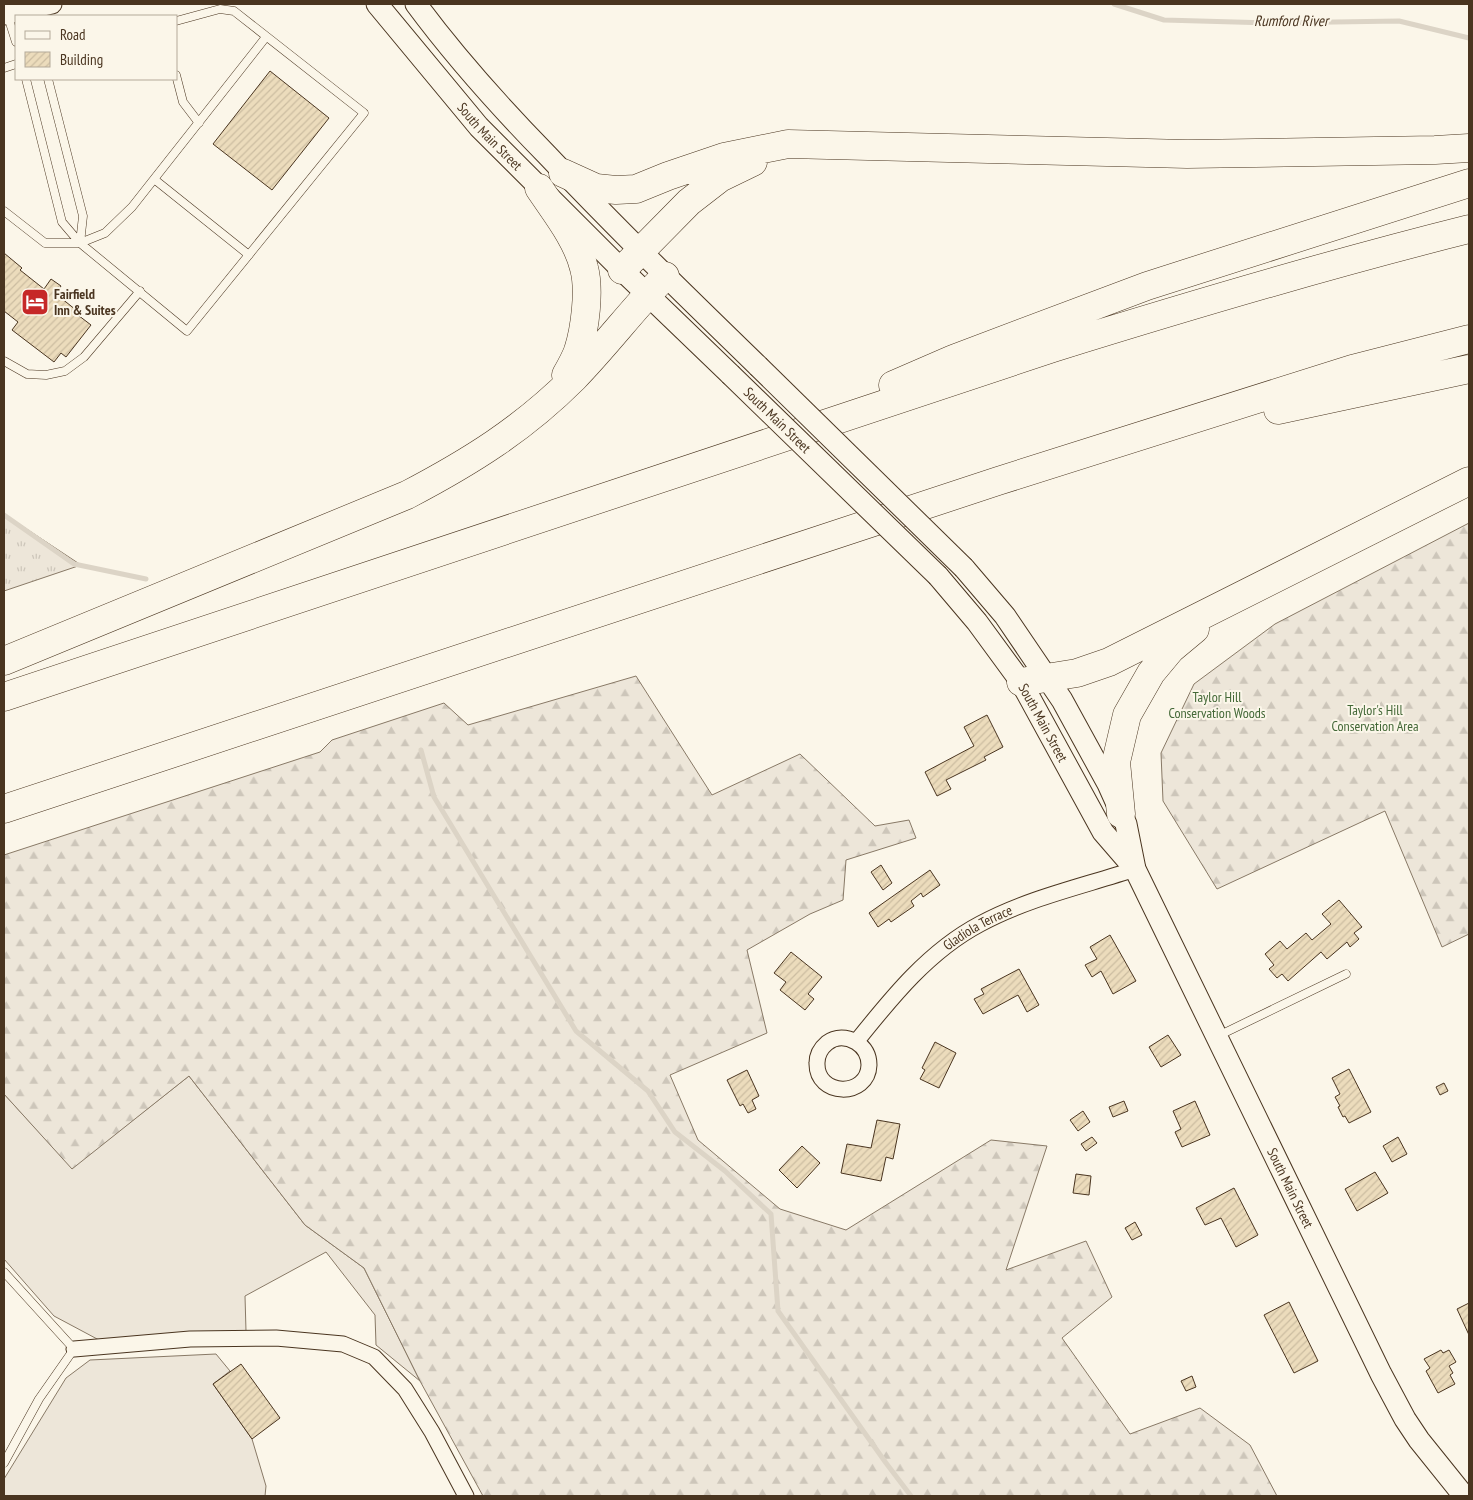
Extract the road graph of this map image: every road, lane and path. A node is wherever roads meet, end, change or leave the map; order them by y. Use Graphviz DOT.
graph roads {
  1 [pos="52,4"];
  2 [pos="377,4"];
  3 [pos="416,4"];
  4 [pos="5,11"];
  5 [pos="29,13"];
  6 [pos="178,20"];
  7 [pos="266,37"];
  8 [pos="15,39"];
  9 [pos="26,80"];
  10 [pos="48,80"];
  11 [pos="177,80"];
  12 [pos="199,123"];
  13 [pos="788,144"];
  14 [pos="1469,148"];
  15 [pos="563,173"];
  16 [pos="154,179"];
  17 [pos="1469,183"];
  18 [pos="539,188"];
  19 [pos="4,211"];
  20 [pos="1469,228"];
  21 [pos="80,243"];
  22 [pos="249,255"];
  23 [pos="631,260"];
  24 [pos="656,285"];
  25 [pos="140,291"];
  26 [pos="1469,339"];
  27 [pos="4,361"];
  28 [pos="1469,369"];
  29 [pos="558,392"];
  30 [pos="820,426"];
  31 [pos="998,481"];
  32 [pos="1469,481"];
  33 [pos="1244,594"];
  34 [pos="4,661"];
  35 [pos="1034,680"];
  36 [pos="4,697"];
  37 [pos="4,809"];
  38 [pos="1121,814"];
  39 [pos="1135,869"];
  40 [pos="1346,974"];
  41 [pos="1216,1036"];
  42 [pos="856,1042"];
  43 [pos="4,1272"];
  44 [pos="74,1348"];
  45 [pos="4,1463"];
  46 [pos="466,1496"];
  47 [pos="1464,1496"];
  1 -- 5 [label="street"];
  2 -- 18 [label="main road, South Main Street"];
  3 -- 15 [label="main road, South Main Street"];
  4 -- 5 [label="street"];
  4 -- 8 [label="lane"];
  6 -- 7 [label="lane"];
  7 -- 12 [label="lane"];
  7 -- 22 [label="lane"];
  9 -- 21 [label="lane"];
  10 -- 21 [label="lane"];
  11 -- 12 [label="lane"];
  12 -- 16 [label="lane"];
  13 -- 14 [label="highway"];
  13 -- 15 [label="highway"];
  13 -- 23 [label="highway"];
  15 -- 23 [label="main road, South Main Street"];
  16 -- 21 [label="lane"];
  16 -- 22 [label="lane"];
  17 -- 30 [label="highway"];
  18 -- 23 [label="main road, South Main Street"];
  18 -- 29 [label="highway"];
  19 -- 21 [label="lane"];
  20 -- 30 [label="highway"];
  21 -- 25 [label="lane"];
  22 -- 25 [label="lane"];
  23 -- 24 [label="main road, South Main Street"];
  24 -- 29 [label="highway"];
  24 -- 35 [label="main road, South Main Street, bridge"];
  24 -- 35 [label="main road, South Main Street, bridge"];
  25 -- 27 [label="lane"];
  26 -- 31 [label="highway"];
  28 -- 31 [label="highway"];
  29 -- 34 [label="highway"];
  30 -- 36 [label="highway"];
  31 -- 37 [label="highway"];
  32 -- 33 [label="highway"];
  33 -- 35 [label="highway"];
  33 -- 38 [label="highway"];
  35 -- 38 [label="main road, South Main Street"];
  35 -- 39 [label="main road, South Main Street"];
  38 -- 39 [label="main road, South Main Street"];
  39 -- 41 [label="main road, South Main Street"];
  39 -- 42 [label="street, Gladiola Terrace"];
  40 -- 41 [label="lane"];
  41 -- 47 [label="main road, South Main Street"];
  43 -- 44 [label="lane"];
  44 -- 45 [label="lane"];
  44 -- 46 [label="street"];
}
